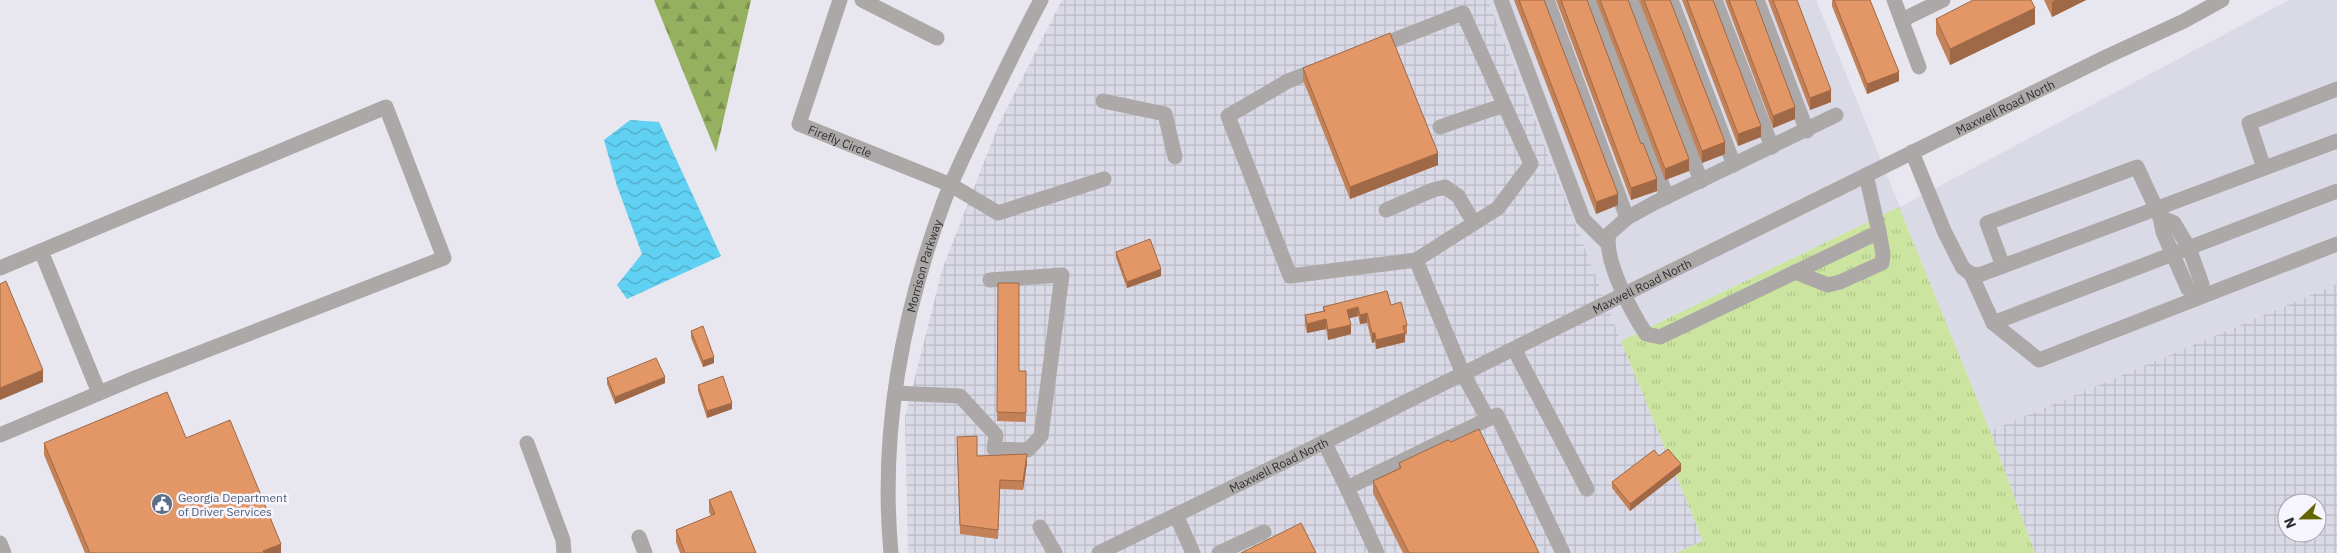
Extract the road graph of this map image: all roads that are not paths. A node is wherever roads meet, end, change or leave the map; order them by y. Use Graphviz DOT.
graph roads {
  1 [pos="840,0"];
  2 [pos="862,0"];
  3 [pos="1041,0"];
  4 [pos="1501,0"];
  5 [pos="1547,0"];
  6 [pos="1591,0"];
  7 [pos="1632,0"];
  8 [pos="1671,0"];
  9 [pos="1715,0"];
  10 [pos="1757,0"];
  11 [pos="1894,0"];
  12 [pos="1943,0"];
  13 [pos="2222,0"];
  14 [pos="1902,20"];
  15 [pos="937,38"];
  16 [pos="1361,52"];
  17 [pos="1334,63"];
  18 [pos="1919,67"];
  19 [pos="2337,90"];
  20 [pos="1103,101"];
  21 [pos="1504,104"];
  22 [pos="1836,115"];
  23 [pos="1440,127"];
  24 [pos="1806,131"];
  25 [pos="2337,141"];
  26 [pos="1772,147"];
  27 [pos="1912,152"];
  28 [pos="1175,157"];
  29 [pos="1734,165"];
  30 [pos="2264,168"];
  31 [pos="1866,175"];
  32 [pos="1104,179"];
  33 [pos="1701,180"];
  34 [pos="951,185"];
  35 [pos="2337,191"];
  36 [pos="1667,197"];
  37 [pos="1386,210"];
  38 [pos="2158,213"];
  39 [pos="1627,218"];
  40 [pos="1474,223"];
  41 [pos="1879,232"];
  42 [pos="1607,243"];
  43 [pos="2337,244"];
  44 [pos="2189,248"];
  45 [pos="41,251"];
  46 [pos="2174,254"];
  47 [pos="1416,260"];
  48 [pos="2003,266"];
  49 [pos="0,268"];
  50 [pos="1795,272"];
  51 [pos="1971,274"];
  52 [pos="990,280"];
  53 [pos="1624,294"];
  54 [pos="2196,295"];
  55 [pos="1993,323"];
  56 [pos="1514,349"];
  57 [pos="1463,374"];
  58 [pos="99,393"];
  59 [pos="895,394"];
  60 [pos="1488,419"];
  61 [pos="0,435"];
  62 [pos="1324,442"];
  63 [pos="527,443"];
  64 [pos="1347,488"];
  65 [pos="1587,489"];
  66 [pos="1176,515"];
  67 [pos="1040,527"];
  68 [pos="1264,532"];
  69 [pos="639,537"];
  70 [pos="0,542"];
  71 [pos="4,553"];
  72 [pos="564,553"];
  73 [pos="645,553"];
  74 [pos="892,553"];
  75 [pos="1055,553"];
  76 [pos="1100,553"];
  77 [pos="1193,553"];
  78 [pos="1219,553"];
  79 [pos="1377,553"];
  80 [pos="1563,553"];
  1 -- 34 [label="street, Firefly Circle"];
  2 -- 15 [label="street"];
  3 -- 34 [label="street, Morrison Parkway"];
  4 -- 42 [label="street"];
  5 -- 39 [label="street"];
  6 -- 36 [label="street"];
  7 -- 33 [label="street"];
  8 -- 29 [label="street"];
  9 -- 26 [label="street"];
  10 -- 24 [label="street"];
  11 -- 14 [label="street"];
  12 -- 14 [label="street"];
  13 -- 27 [label="street, Maxwell Road North"];
  14 -- 18 [label="street"];
  16 -- 21 [label="street"];
  17 -- 47 [label="street"];
  19 -- 30 [label="street"];
  20 -- 28 [label="street"];
  21 -- 23 [label="street"];
  21 -- 40 [label="street"];
  22 -- 24 [label="street"];
  24 -- 26 [label="street"];
  25 -- 30 [label="street"];
  26 -- 29 [label="street"];
  27 -- 31 [label="street, Maxwell Road North"];
  27 -- 51 [label="street"];
  29 -- 33 [label="street"];
  30 -- 38 [label="street"];
  31 -- 41 [label="street"];
  31 -- 53 [label="street, Maxwell Road North"];
  32 -- 34 [label="street, Firefly Circle"];
  33 -- 36 [label="street"];
  34 -- 59 [label="street, Morrison Parkway"];
  35 -- 44 [label="street"];
  36 -- 39 [label="street"];
  37 -- 40 [label="street"];
  38 -- 44 [label="street"];
  38 -- 46 [label="street"];
  38 -- 48 [label="street"];
  38 -- 48 [label="street"];
  39 -- 42 [label="street"];
  40 -- 47 [label="street"];
  41 -- 50 [label="street"];
  41 -- 50 [label="street"];
  42 -- 53 [label="street"];
  43 -- 54 [label="street"];
  44 -- 46 [label="street"];
  44 -- 54 [label="street"];
  45 -- 49 [label="street"];
  45 -- 58 [label="street"];
  45 -- 58 [label="street"];
  46 -- 54 [label="street"];
  46 -- 55 [label="street"];
  47 -- 57 [label="street"];
  48 -- 51 [label="street"];
  50 -- 53 [label="street"];
  51 -- 55 [label="street"];
  52 -- 59 [label="street"];
  53 -- 56 [label="street, Maxwell Road North"];
  54 -- 55 [label="street"];
  56 -- 57 [label="street, Maxwell Road North"];
  56 -- 65 [label="street"];
  57 -- 60 [label="street"];
  57 -- 62 [label="street, Maxwell Road North"];
  58 -- 61 [label="street"];
  59 -- 74 [label="street, Morrison Parkway"];
  60 -- 64 [label="street"];
  60 -- 80 [label="street"];
  62 -- 64 [label="street"];
  62 -- 66 [label="street, Maxwell Road North"];
  63 -- 72 [label="street"];
  64 -- 79 [label="street"];
  66 -- 76 [label="street, Maxwell Road North"];
  66 -- 77 [label="street"];
  67 -- 75 [label="street"];
  68 -- 78 [label="street"];
  69 -- 73 [label="street"];
  70 -- 71 [label="street"];
}
